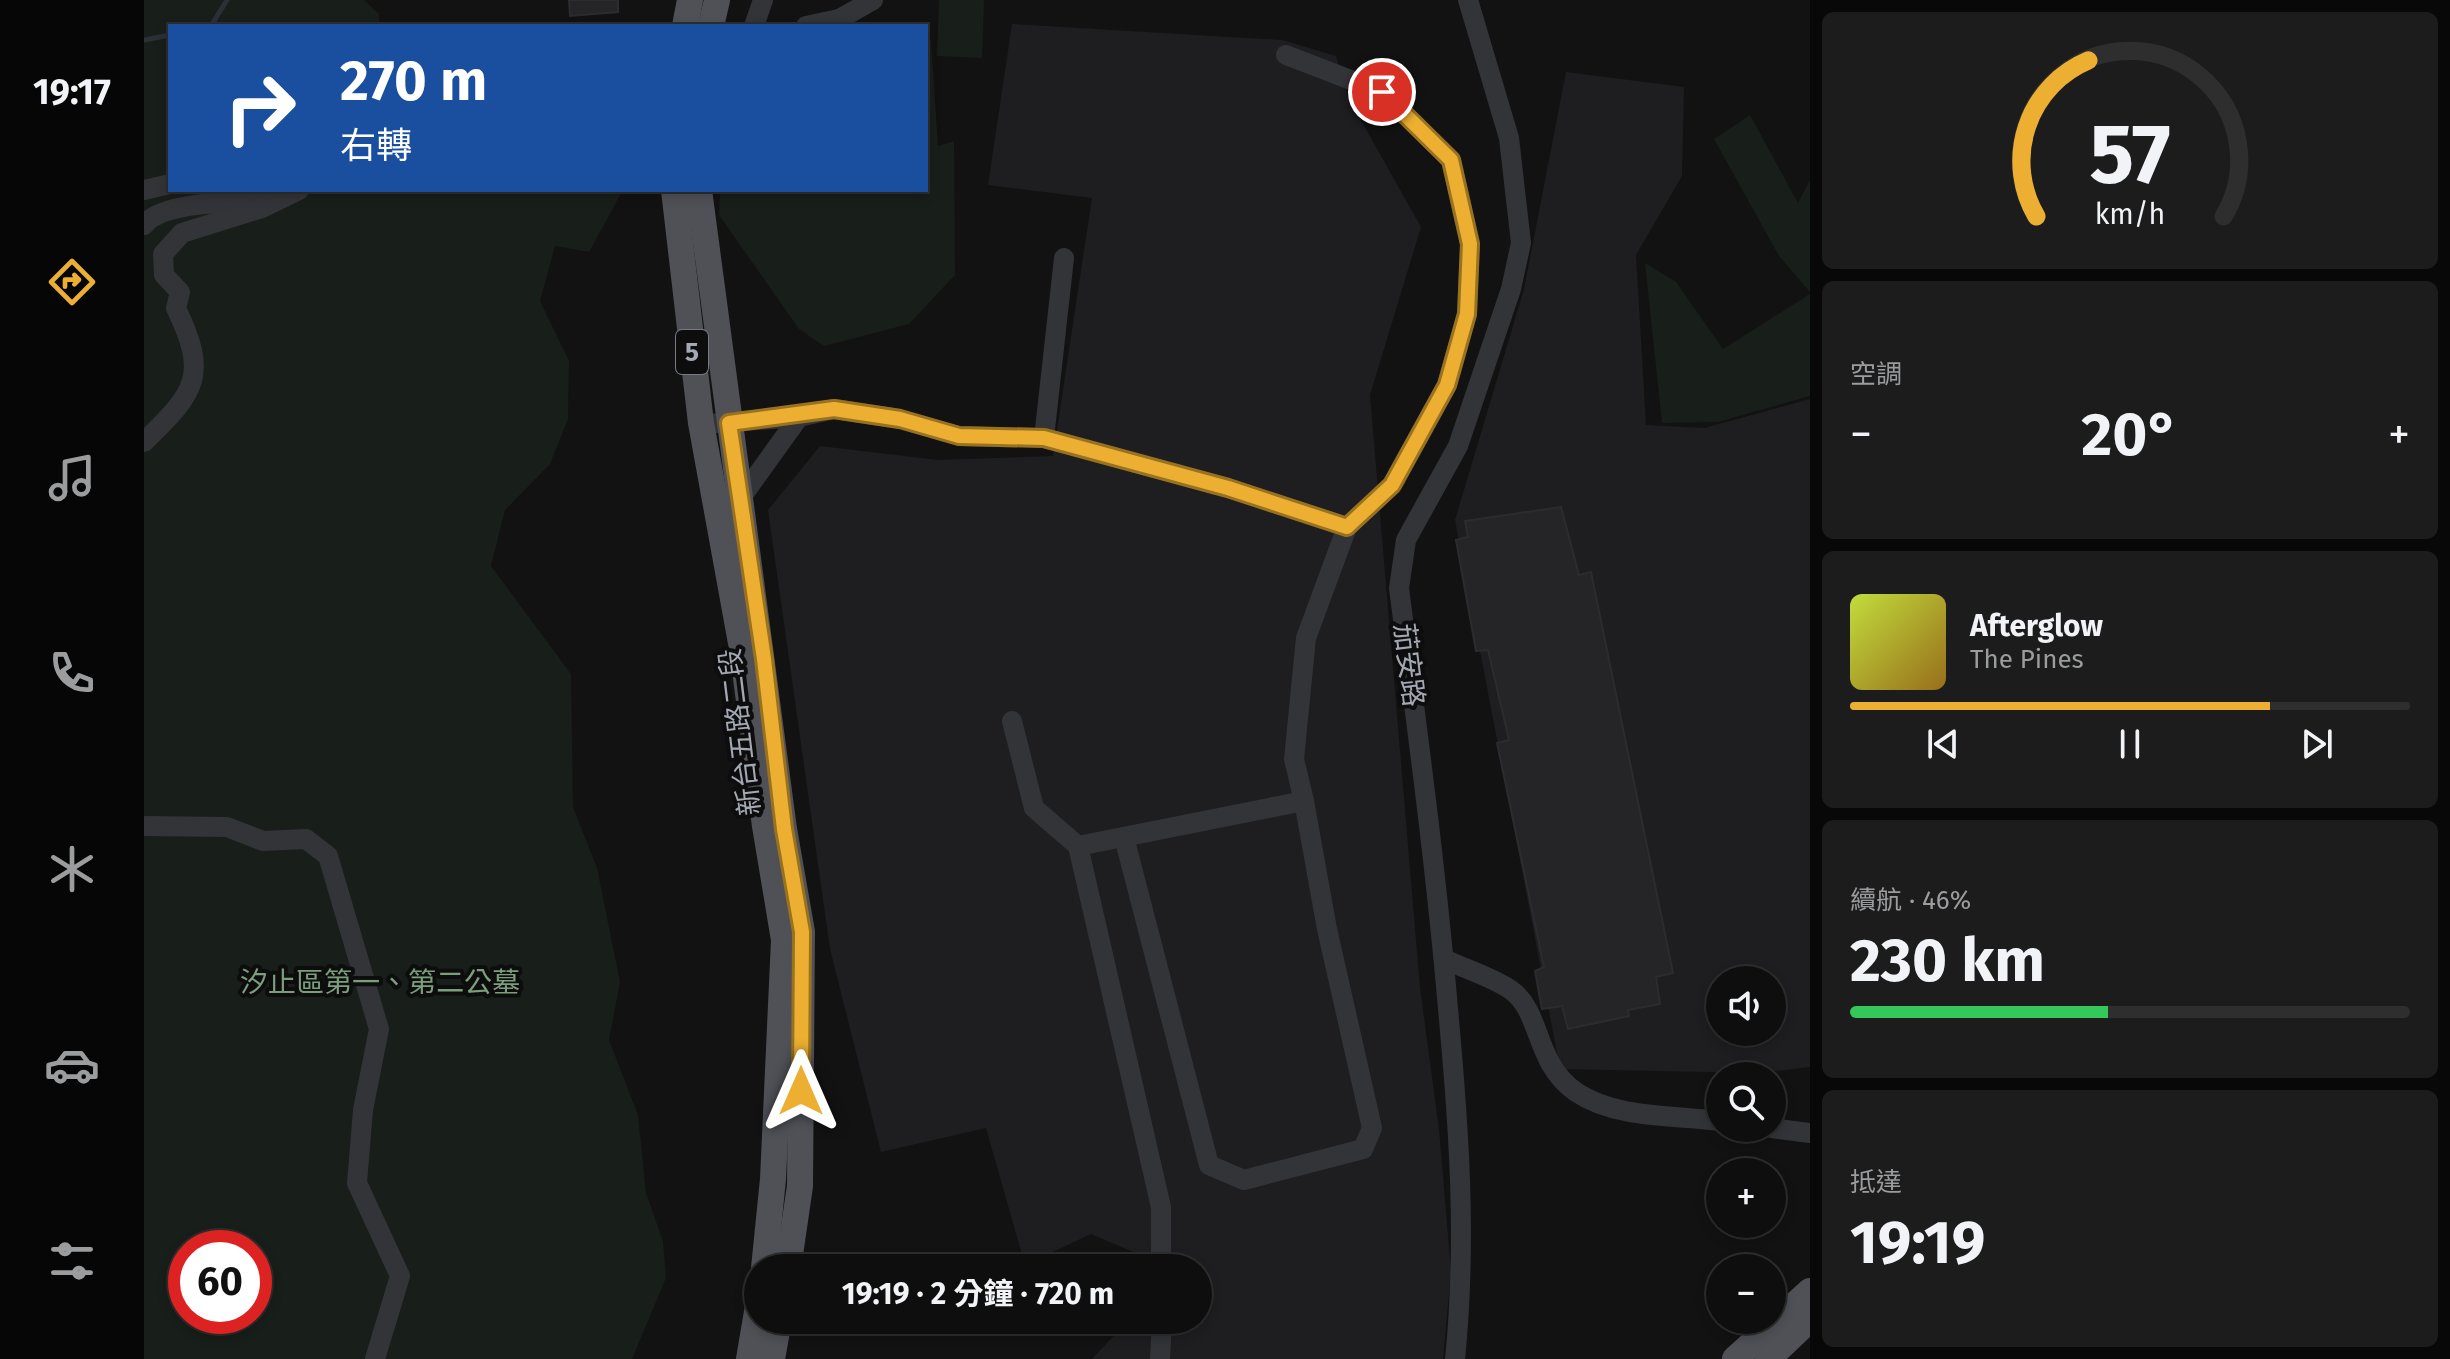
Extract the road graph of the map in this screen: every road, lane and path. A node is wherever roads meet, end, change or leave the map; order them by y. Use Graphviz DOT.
graph roads {
  1 [pos="763,0"];
  2 [pos="873,0"];
  3 [pos="1468,0"];
  4 [pos="835,22"];
  5 [pos="755,24"];
  6 [pos="1286,55"];
  7 [pos="168,184"];
  8 [pos="144,190"];
  9 [pos="295,192"];
  10 [pos="674,192"];
  11 [pos="699,192"];
  12 [pos="274,202"];
  13 [pos="144,225"];
  14 [pos="1064,258"];
  15 [pos="799,417"];
  16 [pos="701,423"];
  17 [pos="729,423"];
  18 [pos="1044,438"];
  19 [pos="144,442"];
  20 [pos="729,506"];
  21 [pos="1347,527"];
  22 [pos="1012,721"];
  23 [pos="1304,801"];
  24 [pos="144,826"];
  25 [pos="1124,837"];
  26 [pos="1078,846"];
  27 [pos="1444,959"];
  28 [pos="1706,1119"];
  29 [pos="1786,1130"];
  30 [pos="1810,1133"];
  31 [pos="765,1254"];
  32 [pos="790,1254"];
  33 [pos="1161,1254"];
  34 [pos="1810,1291"];
  35 [pos="1810,1319"];
  36 [pos="753,1334"];
  37 [pos="776,1334"];
  38 [pos="1161,1334"];
  39 [pos="375,1359"];
  40 [pos="749,1359"];
  41 [pos="772,1359"];
  42 [pos="1160,1359"];
  43 [pos="1455,1359"];
  44 [pos="1735,1359"];
  45 [pos="1768,1359"];
  1 -- 5 [label="street"];
  2 -- 4 [label="street"];
  3 -- 27 [label="street, 茄安路"];
  6 -- 21 [label="street"];
  7 -- 8 [label="street"];
  9 -- 12 [label="street"];
  10 -- 16 [label="main road, 新台五路二段 / 5"];
  11 -- 17 [label="main road, 新台五路二段 / 5"];
  12 -- 13 [label="street"];
  12 -- 19 [label="street"];
  14 -- 18 [label="street"];
  15 -- 17 [label="street"];
  15 -- 18 [label="street"];
  15 -- 20 [label="street"];
  16 -- 17 [label="street"];
  16 -- 20 [label="main road, 新台五路二段 / 5"];
  17 -- 20 [label="main road, 新台五路二段 / 5"];
  18 -- 21 [label="street"];
  20 -- 31 [label="main road, 新台五路二段 / 5"];
  20 -- 32 [label="main road, 新台五路二段 / 5"];
  21 -- 23 [label="street"];
  22 -- 26 [label="street"];
  23 -- 25 [label="street"];
  23 -- 25 [label="street"];
  24 -- 39 [label="street"];
  25 -- 26 [label="street"];
  26 -- 33 [label="street"];
  27 -- 28 [label="street"];
  27 -- 43 [label="street, 茄安路"];
  29 -- 30 [label="street"];
  34 -- 44 [label="main road"];
  35 -- 45 [label="main road"];
  36 -- 40 [label="main road"];
  37 -- 41 [label="main road"];
  38 -- 42 [label="street"];
}
